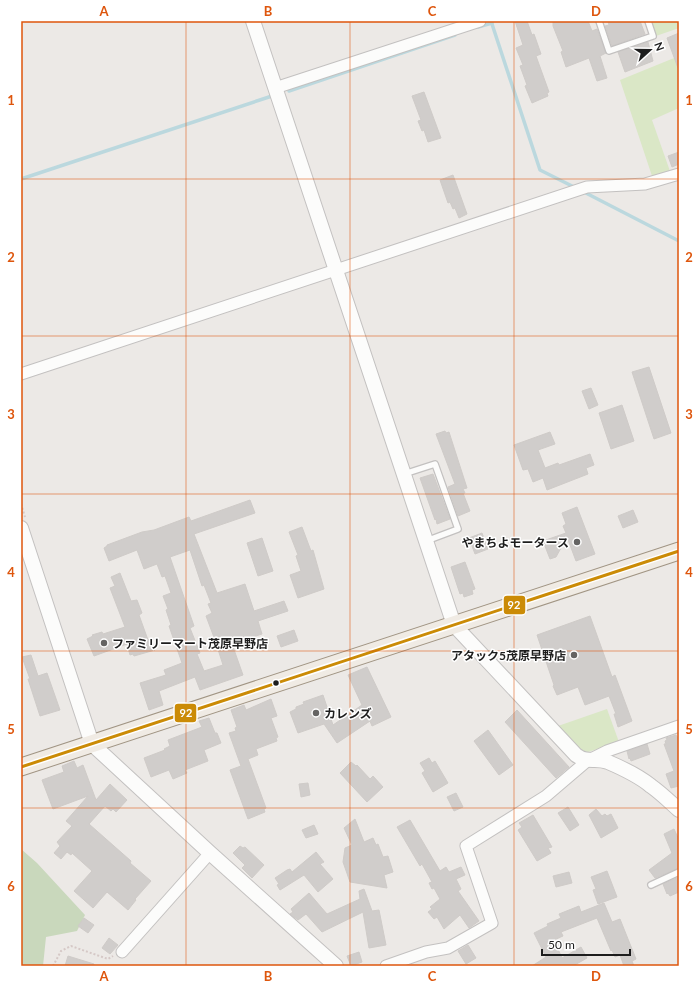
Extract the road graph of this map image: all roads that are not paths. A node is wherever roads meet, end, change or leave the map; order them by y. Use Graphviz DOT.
graph roads {
  1 [pos="253,21"];
  2 [pos="480,21"];
  3 [pos="599,21"];
  4 [pos="648,21"];
  5 [pos="275,88"];
  6 [pos="679,174"];
  7 [pos="336,270"];
  8 [pos="21,374"];
  9 [pos="404,474"];
  10 [pos="21,528"];
  11 [pos="426,541"];
  12 [pos="679,551"];
  13 [pos="454,625"];
  14 [pos="679,726"];
  15 [pos="92,744"];
  16 [pos="587,761"];
  17 [pos="21,767"];
  18 [pos="679,810"];
  19 [pos="210,854"];
  20 [pos="679,872"];
  21 [pos="651,885"];
  22 [pos="122,952"];
  23 [pos="336,966"];
  24 [pos="386,966"];
  1 -- 5 [label="street"];
  2 -- 5 [label="street"];
  3 -- 4 [label="lane"];
  5 -- 7 [label="street"];
  6 -- 7 [label="street"];
  7 -- 8 [label="street"];
  7 -- 9 [label="street"];
  9 -- 11 [label="street"];
  9 -- 11 [label="lane"];
  10 -- 15 [label="street"];
  11 -- 13 [label="street"];
  12 -- 13 [label="main road"];
  13 -- 15 [label="main road"];
  13 -- 16 [label="street"];
  14 -- 16 [label="street"];
  15 -- 17 [label="main road"];
  15 -- 19 [label="street"];
  16 -- 18 [label="street"];
  16 -- 24 [label="street"];
  19 -- 22 [label="street"];
  19 -- 23 [label="street"];
  20 -- 21 [label="lane"];
}
